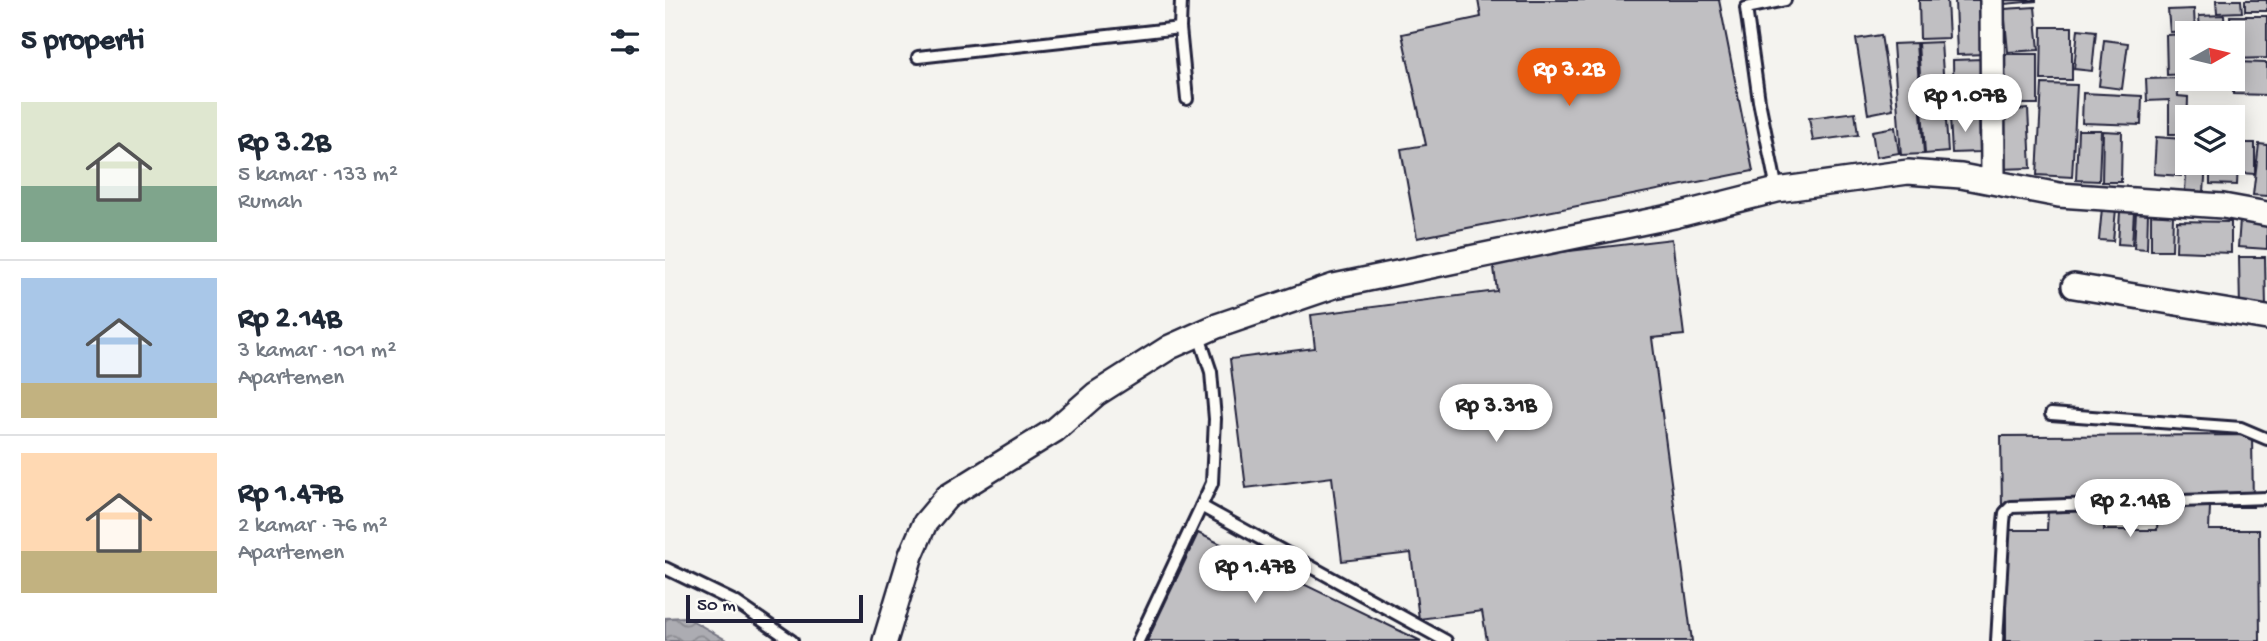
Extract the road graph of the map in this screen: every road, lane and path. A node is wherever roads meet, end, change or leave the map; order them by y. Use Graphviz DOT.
graph roads {
  1 [pos="1181,0"];
  2 [pos="1785,0"];
  3 [pos="1991,0"];
  4 [pos="1745,4"];
  5 [pos="1180,29"];
  6 [pos="918,57"];
  7 [pos="1187,99"];
  8 [pos="1993,183"];
  9 [pos="1777,190"];
  10 [pos="2267,214"];
  11 [pos="2074,286"];
  12 [pos="2267,318"];
  13 [pos="1199,336"];
  14 [pos="2051,414"];
  15 [pos="2267,439"];
  16 [pos="2267,498"];
  17 [pos="1201,506"];
  18 [pos="665,568"];
  19 [pos="792,641"];
  20 [pos="885,641"];
  21 [pos="1138,641"];
  22 [pos="1446,641"];
  23 [pos="1997,641"];
  1 -- 5 [label="lane"];
  2 -- 4 [label="lane"];
  3 -- 8 [label="street"];
  4 -- 9 [label="lane"];
  5 -- 6 [label="lane"];
  5 -- 7 [label="lane"];
  8 -- 9 [label="street"];
  8 -- 10 [label="street"];
  9 -- 13 [label="street"];
  11 -- 12 [label="street"];
  13 -- 17 [label="lane"];
  13 -- 20 [label="street"];
  14 -- 15 [label="lane"];
  16 -- 23 [label="lane"];
  17 -- 21 [label="lane"];
  17 -- 22 [label="lane"];
  18 -- 19 [label="lane"];
}
